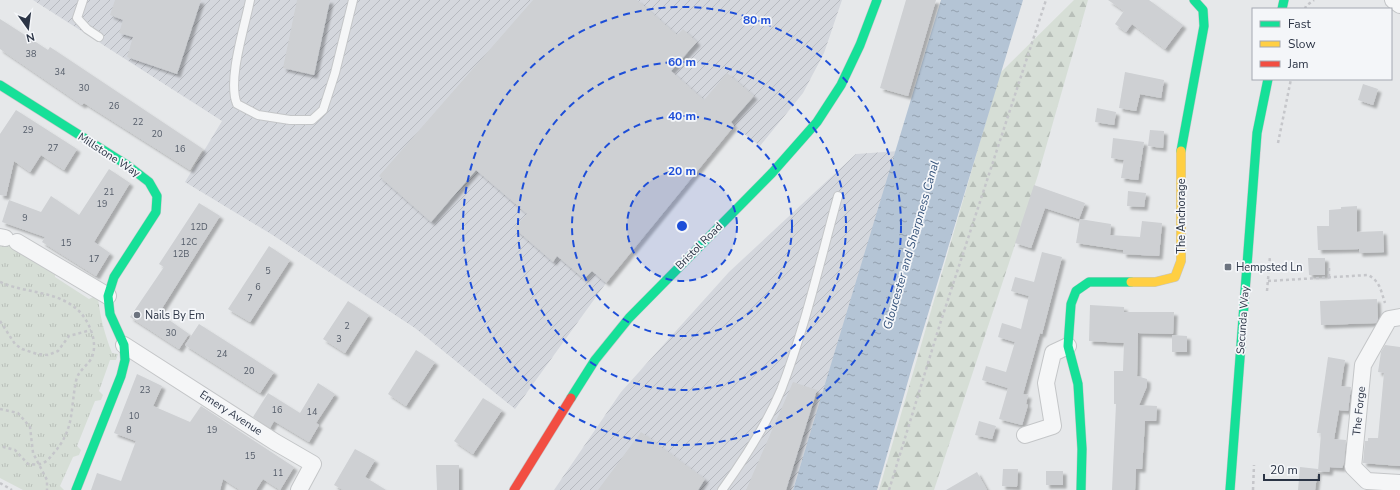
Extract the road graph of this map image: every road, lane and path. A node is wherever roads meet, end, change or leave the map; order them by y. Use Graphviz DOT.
graph roads {
  1 [pos="83,0"];
  2 [pos="250,0"];
  3 [pos="353,0"];
  4 [pos="877,0"];
  5 [pos="1046,0"];
  6 [pos="1194,0"];
  7 [pos="1314,0"];
  8 [pos="1393,0"];
  9 [pos="1400,5"];
  10 [pos="1305,8"];
  11 [pos="99,38"];
  12 [pos="1268,80"];
  13 [pos="0,85"];
  14 [pos="838,196"];
  15 [pos="8,239"];
  16 [pos="1328,268"];
  17 [pos="1329,277"];
  18 [pos="1268,281"];
  19 [pos="0,282"];
  20 [pos="108,296"];
  21 [pos="1395,318"];
  22 [pos="0,322"];
  23 [pos="91,330"];
  24 [pos="124,345"];
  25 [pos="1068,346"];
  26 [pos="0,409"];
  27 [pos="1025,435"];
  28 [pos="0,446"];
  29 [pos="40,464"];
  30 [pos="0,483"];
  31 [pos="1393,485"];
  32 [pos="12,490"];
  33 [pos="47,490"];
  34 [pos="76,490"];
  35 [pos="299,490"];
  36 [pos="514,490"];
  37 [pos="722,490"];
  38 [pos="889,490"];
  39 [pos="1082,490"];
  40 [pos="1230,490"];
  1 -- 11 [label="lane"];
  2 -- 3 [label="lane"];
  4 -- 36 [label="street, Bristol Road"];
  5 -- 38 [label="path"];
  6 -- 25 [label="street, The Anchorage"];
  7 -- 10 [label="path"];
  8 -- 9 [label="street"];
  12 -- 40 [label="street, Secunda Way"];
  13 -- 20 [label="street, Millstone Way"];
  14 -- 37 [label="lane"];
  15 -- 20 [label="street"];
  16 -- 17 [label="path"];
  17 -- 18 [label="path"];
  17 -- 21 [label="path"];
  19 -- 23 [label="path"];
  20 -- 24 [label="street, Millstone Way"];
  21 -- 31 [label="street, The Forge"];
  22 -- 23 [label="path"];
  23 -- 29 [label="path"];
  24 -- 34 [label="street, Millstone Way"];
  24 -- 35 [label="street, Emery Avenue"];
  25 -- 27 [label="street"];
  25 -- 39 [label="street, The Anchorage"];
  26 -- 29 [label="path"];
  28 -- 29 [label="path"];
  29 -- 33 [label="path"];
  30 -- 32 [label="path"];
}
